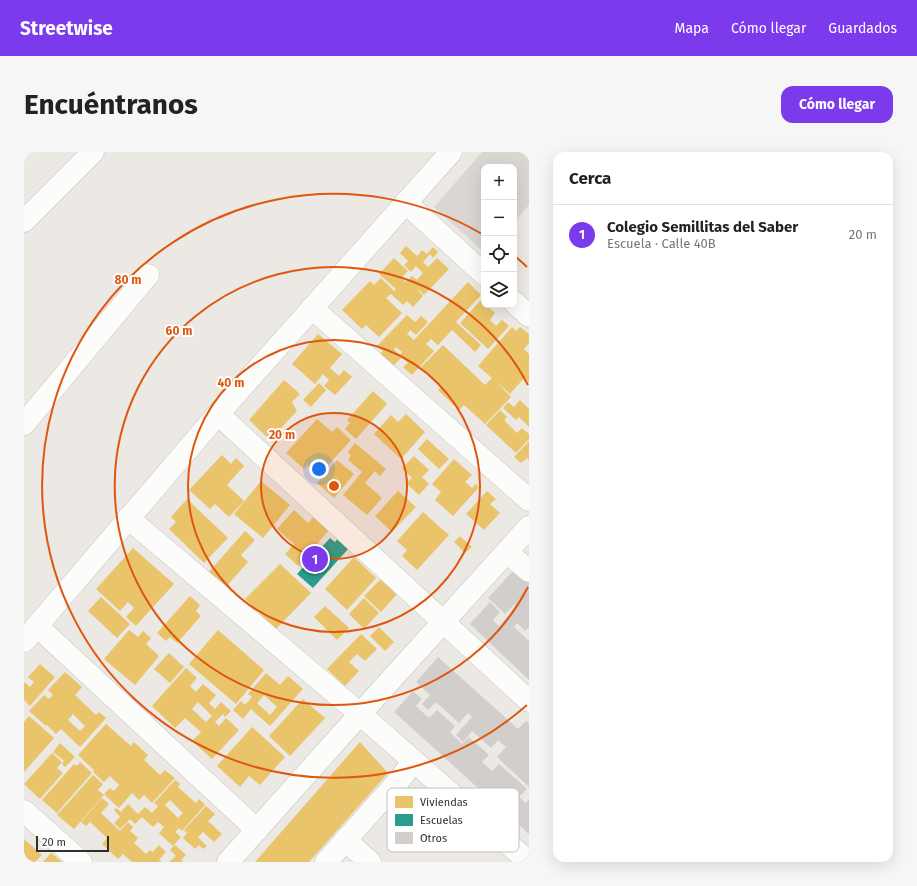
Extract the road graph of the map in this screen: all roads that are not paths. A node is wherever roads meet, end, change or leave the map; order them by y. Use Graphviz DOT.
graph roads {
  1 [pos="93,152"];
  2 [pos="451,152"];
  3 [pos="406,203"];
  4 [pos="24,221"];
  5 [pos="482,272"];
  6 [pos="148,275"];
  7 [pos="517,305"];
  8 [pos="312,308"];
  9 [pos="529,316"];
  10 [pos="218,414"];
  11 [pos="24,424"];
  12 [pos="529,500"];
  13 [pos="128,518"];
  14 [pos="528,531"];
  15 [pos="507,552"];
  16 [pos="529,571"];
  17 [pos="443,622"];
  18 [pos="31,633"];
  19 [pos="529,702"];
  20 [pos="360,714"];
  21 [pos="413,761"];
  22 [pos="391,788"];
  23 [pos="444,788"];
  24 [pos="387,793"];
  25 [pos="24,811"];
  26 [pos="256,830"];
  27 [pos="345,840"];
  28 [pos="518,852"];
  29 [pos="81,862"];
  30 [pos="228,862"];
  31 [pos="326,862"];
  32 [pos="370,862"];
  33 [pos="529,862"];
  1 -- 4 [label="street"];
  2 -- 3 [label="street"];
  3 -- 5 [label="street"];
  3 -- 8 [label="street"];
  6 -- 11 [label="street"];
  7 -- 9 [label="street"];
  8 -- 10 [label="street"];
  8 -- 12 [label="street"];
  10 -- 13 [label="street"];
  10 -- 17 [label="street"];
  13 -- 18 [label="street"];
  13 -- 20 [label="street"];
  14 -- 15 [label="street"];
  15 -- 16 [label="street"];
  15 -- 17 [label="street"];
  17 -- 19 [label="street"];
  17 -- 20 [label="street"];
  18 -- 26 [label="street"];
  20 -- 21 [label="street"];
  20 -- 26 [label="street"];
  21 -- 22 [label="street"];
  21 -- 23 [label="street"];
  24 -- 27 [label="street"];
  25 -- 29 [label="street"];
  26 -- 30 [label="street"];
  27 -- 31 [label="street"];
  27 -- 32 [label="street"];
  28 -- 33 [label="street"];
}
